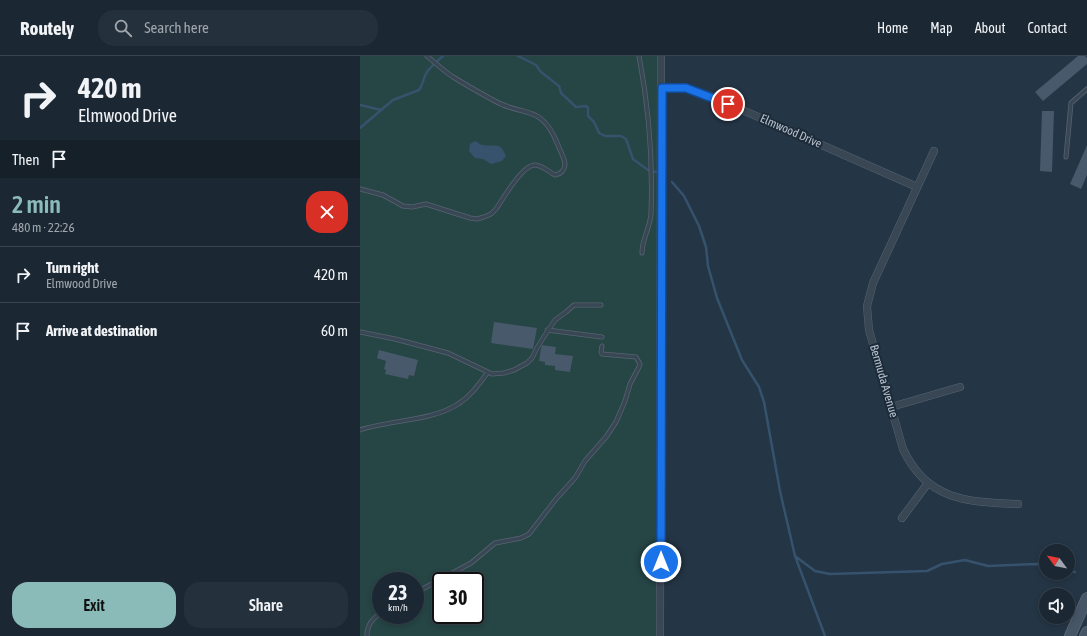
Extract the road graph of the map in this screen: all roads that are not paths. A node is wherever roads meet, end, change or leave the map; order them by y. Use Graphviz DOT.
graph roads {
  1 [pos="427,56"];
  2 [pos="639,56"];
  3 [pos="661,56"];
  4 [pos="662,88"];
  5 [pos="1087,89"];
  6 [pos="934,151"];
  7 [pos="1066,157"];
  8 [pos="917,187"];
  9 [pos="360,189"];
  10 [pos="642,253"];
  11 [pos="602,305"];
  12 [pos="548,330"];
  13 [pos="360,332"];
  14 [pos="602,337"];
  15 [pos="602,346"];
  16 [pos="488,372"];
  17 [pos="960,387"];
  18 [pos="891,407"];
  19 [pos="360,430"];
  20 [pos="928,483"];
  21 [pos="1018,504"];
  22 [pos="902,518"];
  23 [pos="424,588"];
  24 [pos="1087,598"];
  25 [pos="372,620"];
  26 [pos="1087,632"];
  27 [pos="367,636"];
  28 [pos="660,636"];
  29 [pos="1070,636"];
  30 [pos="1085,636"];
  1 -- 9 [label="lane"];
  2 -- 10 [label="lane"];
  3 -- 4 [label="street"];
  4 -- 8 [label="street, Elmwood Drive"];
  4 -- 28 [label="street"];
  5 -- 7 [label="lane"];
  6 -- 8 [label="street, Bermuda Avenue"];
  8 -- 18 [label="street, Bermuda Avenue"];
  11 -- 12 [label="lane"];
  12 -- 14 [label="lane"];
  12 -- 16 [label="lane"];
  13 -- 16 [label="lane"];
  15 -- 23 [label="lane"];
  16 -- 19 [label="lane"];
  17 -- 18 [label="street"];
  18 -- 20 [label="street, Bermuda Avenue"];
  20 -- 21 [label="street, Bermuda Avenue"];
  20 -- 22 [label="street"];
  24 -- 29 [label="main road"];
  25 -- 27 [label="lane"];
  26 -- 30 [label="main road"];
}
